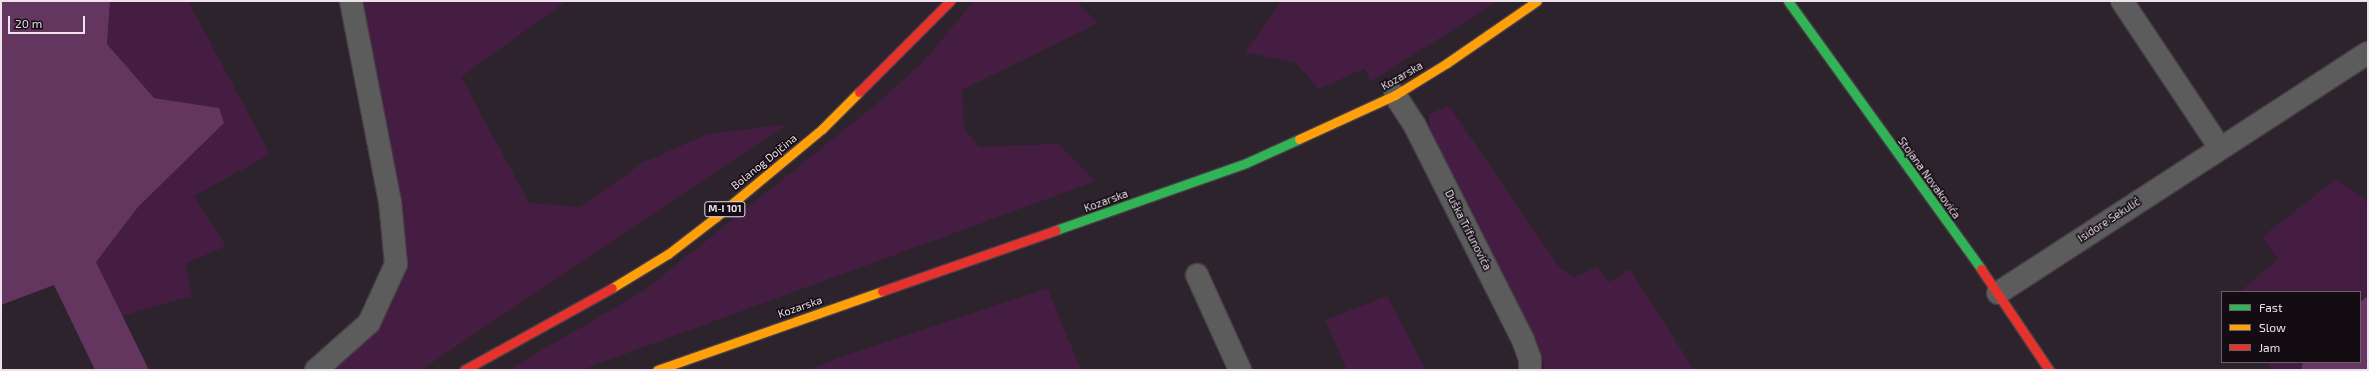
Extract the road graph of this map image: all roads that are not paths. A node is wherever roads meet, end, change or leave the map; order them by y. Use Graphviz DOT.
graph roads {
  1 [pos="352,1"];
  2 [pos="950,1"];
  3 [pos="1537,1"];
  4 [pos="1788,1"];
  5 [pos="2122,1"];
  6 [pos="2368,53"];
  7 [pos="1395,95"];
  8 [pos="2220,148"];
  9 [pos="1197,275"];
  10 [pos="1998,293"];
  11 [pos="316,370"];
  12 [pos="464,370"];
  13 [pos="657,370"];
  14 [pos="1240,370"];
  15 [pos="1530,370"];
  16 [pos="2049,370"];
  1 -- 11 [label="street"];
  2 -- 12 [label="main road, Bolanog Dojčina / M-I 101"];
  3 -- 7 [label="main road, Kozarska"];
  4 -- 10 [label="main road, Stojana Novakovića"];
  5 -- 8 [label="street"];
  6 -- 8 [label="street, Isidore Sekulić"];
  7 -- 13 [label="main road, Kozarska"];
  7 -- 15 [label="street, Duška Trifunovića"];
  8 -- 10 [label="street, Isidore Sekulić"];
  9 -- 14 [label="street"];
  10 -- 16 [label="main road, Stojana Novakovića"];
}
